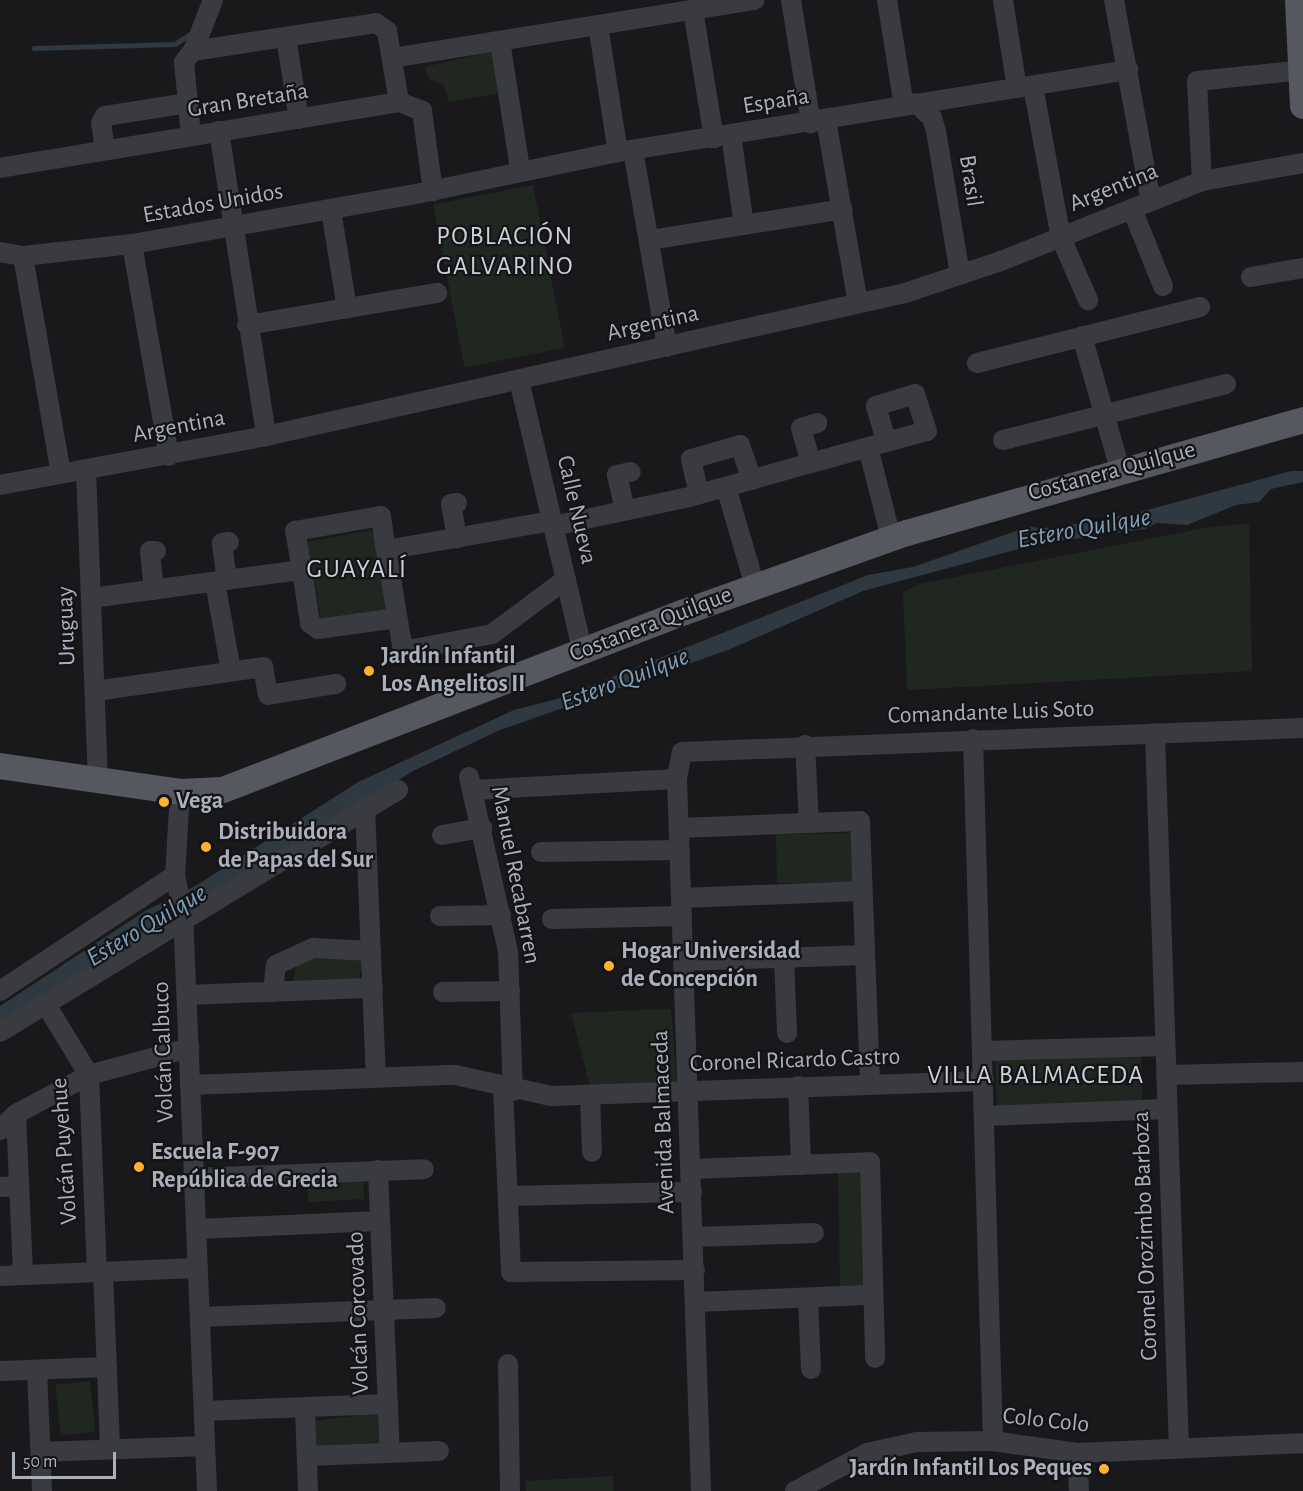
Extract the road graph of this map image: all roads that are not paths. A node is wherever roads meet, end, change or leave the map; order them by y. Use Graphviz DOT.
graph roads {
  1 [pos="213,0"];
  2 [pos="754,0"];
  3 [pos="791,0"];
  4 [pos="887,0"];
  5 [pos="1003,0"];
  6 [pos="1114,0"];
  7 [pos="1298,0"];
  8 [pos="693,10"];
  9 [pos="598,25"];
  10 [pos="286,37"];
  11 [pos="500,41"];
  12 [pos="193,51"];
  13 [pos="392,58"];
  14 [pos="1128,69"];
  15 [pos="1302,70"];
  16 [pos="1025,87"];
  17 [pos="399,102"];
  18 [pos="188,103"];
  19 [pos="910,105"];
  20 [pos="1303,106"];
  21 [pos="299,118"];
  22 [pos="819,122"];
  23 [pos="219,131"];
  24 [pos="191,136"];
  25 [pos="723,137"];
  26 [pos="105,150"];
  27 [pos="626,151"];
  28 [pos="1303,163"];
  29 [pos="0,168"];
  30 [pos="520,169"];
  31 [pos="1202,181"];
  32 [pos="433,190"];
  33 [pos="1151,201"];
  34 [pos="843,208"];
  35 [pos="1132,208"];
  36 [pos="331,210"];
  37 [pos="744,225"];
  38 [pos="234,227"];
  39 [pos="1061,238"];
  40 [pos="650,240"];
  41 [pos="132,244"];
  42 [pos="0,252"];
  43 [pos="23,256"];
  44 [pos="1303,268"];
  45 [pos="960,274"];
  46 [pos="1251,277"];
  47 [pos="1163,286"];
  48 [pos="437,293"];
  49 [pos="1088,300"];
  50 [pos="858,303"];
  51 [pos="1200,308"];
  52 [pos="347,309"];
  53 [pos="248,325"];
  54 [pos="1082,336"];
  55 [pos="667,347"];
  56 [pos="977,363"];
  57 [pos="519,380"];
  58 [pos="1226,384"];
  59 [pos="1105,413"];
  60 [pos="1303,420"];
  61 [pos="817,423"];
  62 [pos="266,436"];
  63 [pos="1003,440"];
  64 [pos="169,456"];
  65 [pos="811,463"];
  66 [pos="1120,469"];
  67 [pos="86,471"];
  68 [pos="631,472"];
  69 [pos="61,474"];
  70 [pos="752,480"];
  71 [pos="0,485"];
  72 [pos="726,487"];
  73 [pos="699,494"];
  74 [pos="457,503"];
  75 [pos="625,510"];
  76 [pos="552,523"];
  77 [pos="457,538"];
  78 [pos="891,538"];
  79 [pos="229,542"];
  80 [pos="386,550"];
  81 [pos="156,551"];
  82 [pos="302,570"];
  83 [pos="566,579"];
  84 [pos="221,581"];
  85 [pos="755,586"];
  86 [pos="154,590"];
  87 [pos="91,598"];
  88 [pos="398,618"];
  89 [pos="583,652"];
  90 [pos="231,671"];
  91 [pos="336,684"];
  92 [pos="95,691"];
  93 [pos="1303,728"];
  94 [pos="1155,733"];
  95 [pos="973,739"];
  96 [pos="805,745"];
  97 [pos="681,752"];
  98 [pos="0,766"];
  99 [pos="678,779"];
  100 [pos="98,780"];
  101 [pos="398,790"];
  102 [pos="180,792"];
  103 [pos="365,807"];
  104 [pos="808,824"];
  105 [pos="482,828"];
  106 [pos="679,828"];
  107 [pos="442,835"];
  108 [pos="680,850"];
  109 [pos="541,852"];
  110 [pos="176,883"];
  111 [pos="862,891"];
  112 [pos="682,907"];
  113 [pos="501,915"];
  114 [pos="183,916"];
  115 [pos="440,916"];
  116 [pos="552,919"];
  117 [pos="371,951"];
  118 [pos="865,955"];
  119 [pos="784,958"];
  120 [pos="684,960"];
  121 [pos="373,988"];
  122 [pos="0,990"];
  123 [pos="273,992"];
  124 [pos="443,992"];
  125 [pos="510,992"];
  126 [pos="187,995"];
  127 [pos="45,1003"];
  128 [pos="0,1032"];
  129 [pos="787,1033"];
  130 [pos="1165,1046"];
  131 [pos="189,1048"];
  132 [pos="983,1052"];
  133 [pos="1303,1072"];
  134 [pos="89,1075"];
  135 [pos="1166,1075"];
  136 [pos="376,1077"];
  137 [pos="984,1081"];
  138 [pos="870,1083"];
  139 [pos="190,1085"];
  140 [pos="798,1086"];
  141 [pos="508,1089"];
  142 [pos="688,1090"];
  143 [pos="590,1095"];
  144 [pos="1167,1109"];
  145 [pos="16,1114"];
  146 [pos="984,1116"];
  147 [pos="0,1130"];
  148 [pos="592,1152"];
  149 [pos="801,1166"];
  150 [pos="424,1169"];
  151 [pos="691,1169"];
  152 [pos="378,1170"];
  153 [pos="194,1178"];
  154 [pos="10,1187"];
  155 [pos="692,1192"];
  156 [pos="509,1196"];
  157 [pos="380,1221"];
  158 [pos="196,1228"];
  159 [pos="814,1233"];
  160 [pos="693,1237"];
  161 [pos="198,1268"];
  162 [pos="694,1270"];
  163 [pos="100,1272"];
  164 [pos="23,1275"];
  165 [pos="0,1276"];
  166 [pos="873,1295"];
  167 [pos="808,1298"];
  168 [pos="695,1302"];
  169 [pos="436,1308"];
  170 [pos="384,1310"];
  171 [pos="200,1317"];
  172 [pos="875,1358"];
  173 [pos="508,1364"];
  174 [pos="107,1367"];
  175 [pos="811,1369"];
  176 [pos="37,1370"];
  177 [pos="0,1371"];
  178 [pos="388,1404"];
  179 [pos="305,1407"];
  180 [pos="204,1411"];
  181 [pos="993,1441"];
  182 [pos="1303,1443"];
  183 [pos="205,1446"];
  184 [pos="110,1449"];
  185 [pos="1179,1449"];
  186 [pos="439,1450"];
  187 [pos="41,1452"];
  188 [pos="390,1452"];
  189 [pos="1077,1453"];
  190 [pos="307,1456"];
  191 [pos="42,1491"];
  192 [pos="207,1491"];
  193 [pos="308,1491"];
  194 [pos="510,1491"];
  195 [pos="701,1491"];
  196 [pos="795,1491"];
  197 [pos="1079,1491"];
  1 -- 12 [label="street"];
  2 -- 8 [label="street"];
  3 -- 22 [label="street"];
  4 -- 19 [label="street"];
  5 -- 16 [label="street"];
  6 -- 14 [label="street"];
  7 -- 15 [label="main road"];
  8 -- 9 [label="street"];
  8 -- 25 [label="street"];
  9 -- 11 [label="street"];
  9 -- 27 [label="street"];
  10 -- 12 [label="street"];
  10 -- 13 [label="street"];
  10 -- 21 [label="street"];
  11 -- 13 [label="street"];
  11 -- 30 [label="street"];
  12 -- 18 [label="street"];
  13 -- 17 [label="street"];
  14 -- 16 [label="street, España"];
  14 -- 33 [label="street"];
  15 -- 20 [label="main road"];
  15 -- 31 [label="street"];
  16 -- 19 [label="street, España"];
  16 -- 39 [label="street"];
  17 -- 21 [label="street, Gran Bretaña"];
  17 -- 32 [label="street"];
  18 -- 24 [label="street"];
  18 -- 26 [label="street, Gran Bretaña"];
  19 -- 22 [label="street, España"];
  19 -- 45 [label="street, Brasil"];
  21 -- 23 [label="street, Gran Bretaña"];
  22 -- 25 [label="street, España"];
  22 -- 34 [label="street"];
  23 -- 24 [label="street, Gran Bretaña"];
  23 -- 38 [label="street"];
  24 -- 26 [label="street, Gran Bretaña"];
  25 -- 27 [label="street, España"];
  25 -- 37 [label="street"];
  26 -- 29 [label="street, Gran Bretaña"];
  27 -- 30 [label="street, España"];
  27 -- 40 [label="street"];
  28 -- 31 [label="street, Argentina"];
  30 -- 32 [label="street, España"];
  31 -- 33 [label="street, Argentina"];
  32 -- 36 [label="street, Estados Unidos"];
  33 -- 35 [label="street, Argentina"];
  34 -- 37 [label="street"];
  34 -- 50 [label="street"];
  35 -- 39 [label="street, Argentina"];
  35 -- 47 [label="street"];
  36 -- 38 [label="street, Estados Unidos"];
  36 -- 52 [label="street"];
  37 -- 40 [label="street"];
  38 -- 41 [label="street, Estados Unidos"];
  38 -- 53 [label="street"];
  39 -- 45 [label="street, Argentina"];
  39 -- 49 [label="street"];
  40 -- 55 [label="street"];
  41 -- 43 [label="street, Estados Unidos"];
  41 -- 64 [label="street"];
  42 -- 43 [label="street, Estados Unidos"];
  43 -- 69 [label="street"];
  44 -- 46 [label="street"];
  45 -- 50 [label="street, Argentina"];
  48 -- 52 [label="street"];
  50 -- 55 [label="street, Argentina"];
  51 -- 54 [label="street"];
  52 -- 53 [label="street"];
  53 -- 62 [label="street"];
  54 -- 56 [label="street"];
  54 -- 59 [label="street"];
  55 -- 57 [label="street, Argentina"];
  57 -- 62 [label="street, Argentina"];
  57 -- 76 [label="street, Calle Nueva"];
  58 -- 59 [label="street"];
  59 -- 63 [label="street"];
  59 -- 66 [label="street"];
  60 -- 66 [label="main road, Costanera Quilque"];
  61 -- 65 [label="street"];
  62 -- 64 [label="street, Argentina"];
  64 -- 67 [label="street, Argentina"];
  65 -- 70 [label="street"];
  65 -- 78 [label="street"];
  66 -- 78 [label="main road, Costanera Quilque"];
  67 -- 69 [label="street, Argentina"];
  67 -- 87 [label="street, Uruguay"];
  68 -- 75 [label="street"];
  69 -- 71 [label="street, Argentina"];
  70 -- 72 [label="street"];
  70 -- 73 [label="street"];
  72 -- 73 [label="street"];
  72 -- 85 [label="street"];
  73 -- 75 [label="street"];
  74 -- 77 [label="street"];
  75 -- 76 [label="street"];
  76 -- 77 [label="street"];
  76 -- 83 [label="street, Calle Nueva"];
  77 -- 80 [label="street"];
  78 -- 85 [label="main road, Costanera Quilque"];
  79 -- 84 [label="street"];
  80 -- 82 [label="street"];
  80 -- 88 [label="street"];
  81 -- 86 [label="street"];
  82 -- 84 [label="street"];
  82 -- 88 [label="street"];
  83 -- 88 [label="street"];
  83 -- 89 [label="street, Calle Nueva"];
  84 -- 86 [label="street"];
  84 -- 90 [label="street"];
  85 -- 89 [label="main road, Costanera Quilque"];
  86 -- 87 [label="street"];
  87 -- 92 [label="street, Uruguay"];
  89 -- 102 [label="main road, Costanera Quilque"];
  90 -- 91 [label="street"];
  90 -- 92 [label="street"];
  92 -- 100 [label="street, Uruguay"];
  93 -- 94 [label="street, Comandante Luis Soto"];
  94 -- 95 [label="street, Comandante Luis Soto"];
  94 -- 130 [label="street, Coronel Orozimbo Barboza"];
  95 -- 96 [label="street, Comandante Luis Soto"];
  95 -- 132 [label="street"];
  96 -- 97 [label="street, Comandante Luis Soto"];
  96 -- 104 [label="street"];
  97 -- 99 [label="street, Avenida Balmaceda"];
  98 -- 100 [label="main road, Costanera Quilque"];
  99 -- 105 [label="street, Manuel Recabarren"];
  99 -- 106 [label="street, Avenida Balmaceda"];
  100 -- 102 [label="main road, Costanera Quilque"];
  101 -- 103 [label="street"];
  102 -- 110 [label="street, Volcán Calbuco"];
  103 -- 114 [label="street"];
  103 -- 117 [label="street"];
  104 -- 106 [label="street"];
  104 -- 111 [label="street"];
  105 -- 107 [label="street"];
  105 -- 113 [label="street, Manuel Recabarren"];
  106 -- 108 [label="street, Avenida Balmaceda"];
  108 -- 109 [label="street"];
  108 -- 112 [label="street, Avenida Balmaceda"];
  110 -- 114 [label="street, Volcán Calbuco"];
  110 -- 122 [label="street"];
  111 -- 112 [label="street"];
  111 -- 118 [label="street"];
  112 -- 116 [label="street"];
  112 -- 120 [label="street, Avenida Balmaceda"];
  113 -- 115 [label="street"];
  113 -- 125 [label="street, Manuel Recabarren"];
  114 -- 126 [label="street, Volcán Calbuco"];
  114 -- 127 [label="street"];
  117 -- 121 [label="street"];
  117 -- 123 [label="street"];
  118 -- 119 [label="street"];
  118 -- 138 [label="street"];
  119 -- 120 [label="street"];
  119 -- 129 [label="street"];
  120 -- 142 [label="street, Avenida Balmaceda"];
  121 -- 123 [label="street"];
  121 -- 136 [label="street"];
  123 -- 126 [label="street"];
  124 -- 125 [label="street"];
  125 -- 141 [label="street, Manuel Recabarren"];
  126 -- 131 [label="street, Volcán Calbuco"];
  127 -- 128 [label="street"];
  127 -- 134 [label="street, Volcán Puyehue"];
  130 -- 132 [label="street"];
  130 -- 135 [label="street, Coronel Orozimbo Barboza"];
  131 -- 134 [label="street"];
  131 -- 139 [label="street, Volcán Calbuco"];
  132 -- 137 [label="street"];
  133 -- 135 [label="street"];
  134 -- 145 [label="street"];
  134 -- 163 [label="street, Volcán Puyehue"];
  135 -- 144 [label="street, Coronel Orozimbo Barboza"];
  136 -- 139 [label="street, Coronel Ricardo Castro"];
  136 -- 141 [label="street, Coronel Ricardo Castro"];
  137 -- 138 [label="street, Coronel Ricardo Castro"];
  137 -- 146 [label="street"];
  138 -- 140 [label="street, Coronel Ricardo Castro"];
  139 -- 153 [label="street, Volcán Calbuco"];
  140 -- 142 [label="street, Coronel Ricardo Castro"];
  140 -- 149 [label="street"];
  141 -- 143 [label="street, Coronel Ricardo Castro"];
  141 -- 156 [label="street, Manuel Recabarren"];
  142 -- 143 [label="street, Coronel Ricardo Castro"];
  142 -- 151 [label="street, Avenida Balmaceda"];
  143 -- 148 [label="street"];
  144 -- 146 [label="street"];
  144 -- 185 [label="street, Coronel Orozimbo Barboza"];
  145 -- 147 [label="street"];
  145 -- 154 [label="street"];
  146 -- 181 [label="street"];
  149 -- 151 [label="street"];
  149 -- 166 [label="street"];
  150 -- 152 [label="street"];
  151 -- 155 [label="street, Avenida Balmaceda"];
  152 -- 153 [label="street"];
  152 -- 157 [label="street, Volcán Corcovado"];
  153 -- 158 [label="street, Volcán Calbuco"];
  154 -- 164 [label="street"];
  155 -- 156 [label="street"];
  155 -- 160 [label="street, Avenida Balmaceda"];
  156 -- 162 [label="street, Manuel Recabarren"];
  157 -- 158 [label="street"];
  157 -- 170 [label="street, Volcán Corcovado"];
  158 -- 161 [label="street, Volcán Calbuco"];
  159 -- 160 [label="street"];
  160 -- 162 [label="street, Avenida Balmaceda"];
  161 -- 163 [label="street"];
  161 -- 171 [label="street, Volcán Calbuco"];
  162 -- 168 [label="street, Avenida Balmaceda"];
  163 -- 164 [label="street"];
  163 -- 174 [label="street, Volcán Puyehue"];
  164 -- 165 [label="street"];
  166 -- 167 [label="street"];
  166 -- 172 [label="street"];
  167 -- 168 [label="street"];
  167 -- 175 [label="street"];
  168 -- 195 [label="street, Avenida Balmaceda"];
  169 -- 170 [label="street"];
  170 -- 171 [label="street"];
  170 -- 178 [label="street, Volcán Corcovado"];
  171 -- 180 [label="street, Volcán Calbuco"];
  173 -- 194 [label="street"];
  174 -- 176 [label="street"];
  174 -- 184 [label="street, Volcán Puyehue"];
  176 -- 177 [label="street"];
  176 -- 187 [label="street"];
  178 -- 179 [label="street"];
  178 -- 188 [label="street, Volcán Corcovado"];
  179 -- 180 [label="street"];
  179 -- 190 [label="street"];
  180 -- 183 [label="street, Volcán Calbuco"];
  181 -- 189 [label="street, Colo Colo"];
  181 -- 196 [label="street, Colo Colo"];
  182 -- 185 [label="street, Colo Colo"];
  183 -- 184 [label="street"];
  183 -- 192 [label="street, Volcán Calbuco"];
  184 -- 187 [label="street"];
  185 -- 189 [label="street, Colo Colo"];
  186 -- 188 [label="street"];
  187 -- 191 [label="street"];
  188 -- 190 [label="street"];
  189 -- 197 [label="street"];
  190 -- 193 [label="street"];
}
